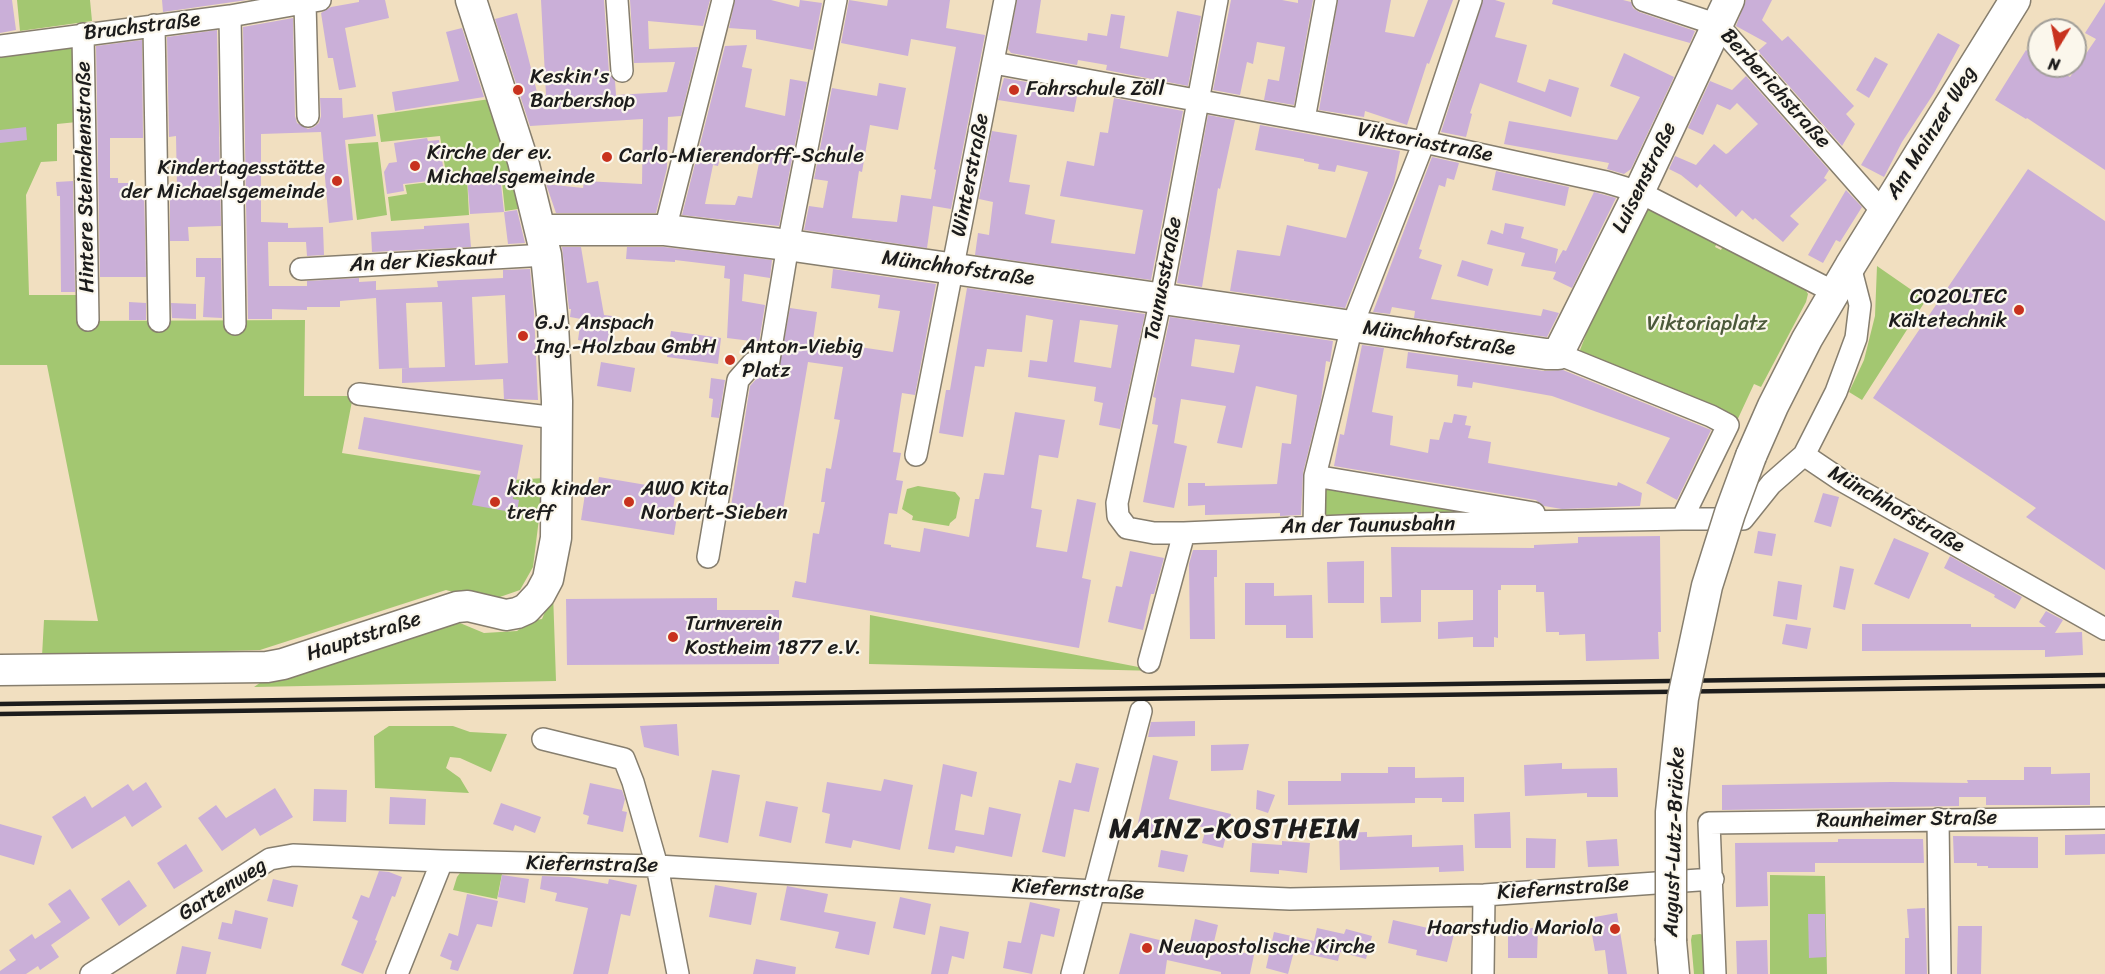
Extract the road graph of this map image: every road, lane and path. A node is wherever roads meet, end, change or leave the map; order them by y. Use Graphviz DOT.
graph roads {
  1 [pos="471,0"];
  2 [pos="617,0"];
  3 [pos="723,0"];
  4 [pos="836,0"];
  5 [pos="1005,0"];
  6 [pos="1217,0"];
  7 [pos="1326,0"];
  8 [pos="1471,0"];
  9 [pos="1643,0"];
  10 [pos="313,2"];
  11 [pos="284,3"];
  12 [pos="2006,3"];
  13 [pos="200,10"];
  14 [pos="1724,12"];
  15 [pos="230,16"];
  16 [pos="154,25"];
  17 [pos="83,34"];
  18 [pos="0,46"];
  19 [pos="994,63"];
  20 [pos="621,71"];
  21 [pos="1198,101"];
  22 [pos="308,116"];
  23 [pos="1304,119"];
  24 [pos="1424,142"];
  25 [pos="1639,192"];
  26 [pos="1883,212"];
  27 [pos="665,230"];
  28 [pos="543,243"];
  29 [pos="788,245"];
  30 [pos="1850,266"];
  31 [pos="301,269"];
  32 [pos="952,269"];
  33 [pos="1161,298"];
  34 [pos="1830,299"];
  35 [pos="88,320"];
  36 [pos="159,321"];
  37 [pos="235,324"];
  38 [pos="1352,326"];
  39 [pos="1558,354"];
  40 [pos="359,394"];
  41 [pos="557,418"];
  42 [pos="916,455"];
  43 [pos="1804,455"];
  44 [pos="1315,476"];
  45 [pos="1682,519"];
  46 [pos="1582,521"];
  47 [pos="1314,527"];
  48 [pos="1154,533"];
  49 [pos="1184,533"];
  50 [pos="708,557"];
  51 [pos="2105,629"];
  52 [pos="1149,662"];
  53 [pos="0,670"];
  54 [pos="1141,711"];
  55 [pos="543,739"];
  56 [pos="2105,818"];
  57 [pos="1938,819"];
  58 [pos="442,861"];
  59 [pos="657,866"];
  60 [pos="1713,879"];
  61 [pos="1094,891"];
  62 [pos="1484,895"];
  63 [pos="91,974"];
  64 [pos="397,974"];
  65 [pos="678,974"];
  66 [pos="1072,974"];
  67 [pos="1483,974"];
  68 [pos="1674,974"];
  69 [pos="1715,974"];
  70 [pos="1940,974"];
  1 -- 28 [label="street, Hauptstraße"];
  2 -- 20 [label="street"];
  3 -- 27 [label="street"];
  4 -- 29 [label="street"];
  5 -- 19 [label="street, Winterstraße"];
  6 -- 21 [label="street, Taunusstraße"];
  7 -- 23 [label="street"];
  8 -- 24 [label="street"];
  9 -- 14 [label="street, Berberichstraße"];
  10 -- 11 [label="street, Bruchstraße"];
  10 -- 22 [label="street"];
  11 -- 15 [label="street, Bruchstraße"];
  12 -- 26 [label="street, Am Mainzer Weg"];
  13 -- 15 [label="street, Bruchstraße"];
  13 -- 16 [label="street, Bruchstraße"];
  14 -- 25 [label="street, Luisenstraße"];
  14 -- 26 [label="street, Berberichstraße"];
  15 -- 37 [label="street"];
  16 -- 17 [label="street, Bruchstraße"];
  16 -- 36 [label="street"];
  17 -- 18 [label="street, Bruchstraße"];
  17 -- 35 [label="street, Hintere Steinchenstraße"];
  19 -- 21 [label="street, Viktoriastraße"];
  19 -- 32 [label="street, Winterstraße"];
  21 -- 23 [label="street, Viktoriastraße"];
  21 -- 33 [label="street, Taunusstraße"];
  23 -- 24 [label="street, Viktoriastraße"];
  24 -- 25 [label="street, Viktoriastraße"];
  24 -- 38 [label="street"];
  25 -- 34 [label="street, Viktoriastraße"];
  25 -- 39 [label="street, Luisenstraße"];
  26 -- 30 [label="street, Am Mainzer Weg"];
  27 -- 28 [label="street, Münchhofstraße"];
  27 -- 29 [label="street, Münchhofstraße"];
  28 -- 31 [label="street, An der Kieskaut"];
  28 -- 41 [label="street, Hauptstraße"];
  29 -- 32 [label="street, Münchhofstraße"];
  29 -- 50 [label="street"];
  30 -- 34 [label="street, Am Mainzer Weg"];
  30 -- 43 [label="street"];
  32 -- 33 [label="street, Münchhofstraße"];
  32 -- 42 [label="street, Winterstraße"];
  33 -- 38 [label="street, Münchhofstraße"];
  33 -- 48 [label="street, Taunusstraße"];
  34 -- 68 [label="street, August-Lutz-Brücke, bridge"];
  38 -- 39 [label="street, Münchhofstraße"];
  38 -- 44 [label="street"];
  39 -- 45 [label="street, Münchhofstraße"];
  40 -- 41 [label="street"];
  41 -- 53 [label="street, Hauptstraße"];
  43 -- 45 [label="street, Münchhofstraße"];
  43 -- 51 [label="street, Münchhofstraße"];
  44 -- 46 [label="street, An der Taunusbahn"];
  44 -- 47 [label="street"];
  45 -- 46 [label="street, An der Taunusbahn"];
  46 -- 47 [label="street, An der Taunusbahn"];
  47 -- 49 [label="street, An der Taunusbahn"];
  48 -- 49 [label="street, An der Taunusbahn"];
  49 -- 52 [label="street"];
  54 -- 61 [label="street"];
  55 -- 59 [label="street"];
  56 -- 57 [label="street, Raunheimer Straße"];
  57 -- 60 [label="street, Raunheimer Straße"];
  57 -- 70 [label="street"];
  58 -- 59 [label="street, Kiefernstraße"];
  58 -- 63 [label="street, Gartenweg"];
  58 -- 64 [label="street"];
  59 -- 61 [label="street, Kiefernstraße"];
  59 -- 65 [label="street"];
  60 -- 62 [label="street, Kiefernstraße"];
  60 -- 69 [label="street"];
  61 -- 62 [label="street, Kiefernstraße"];
  61 -- 66 [label="street"];
  62 -- 67 [label="street"];
}
